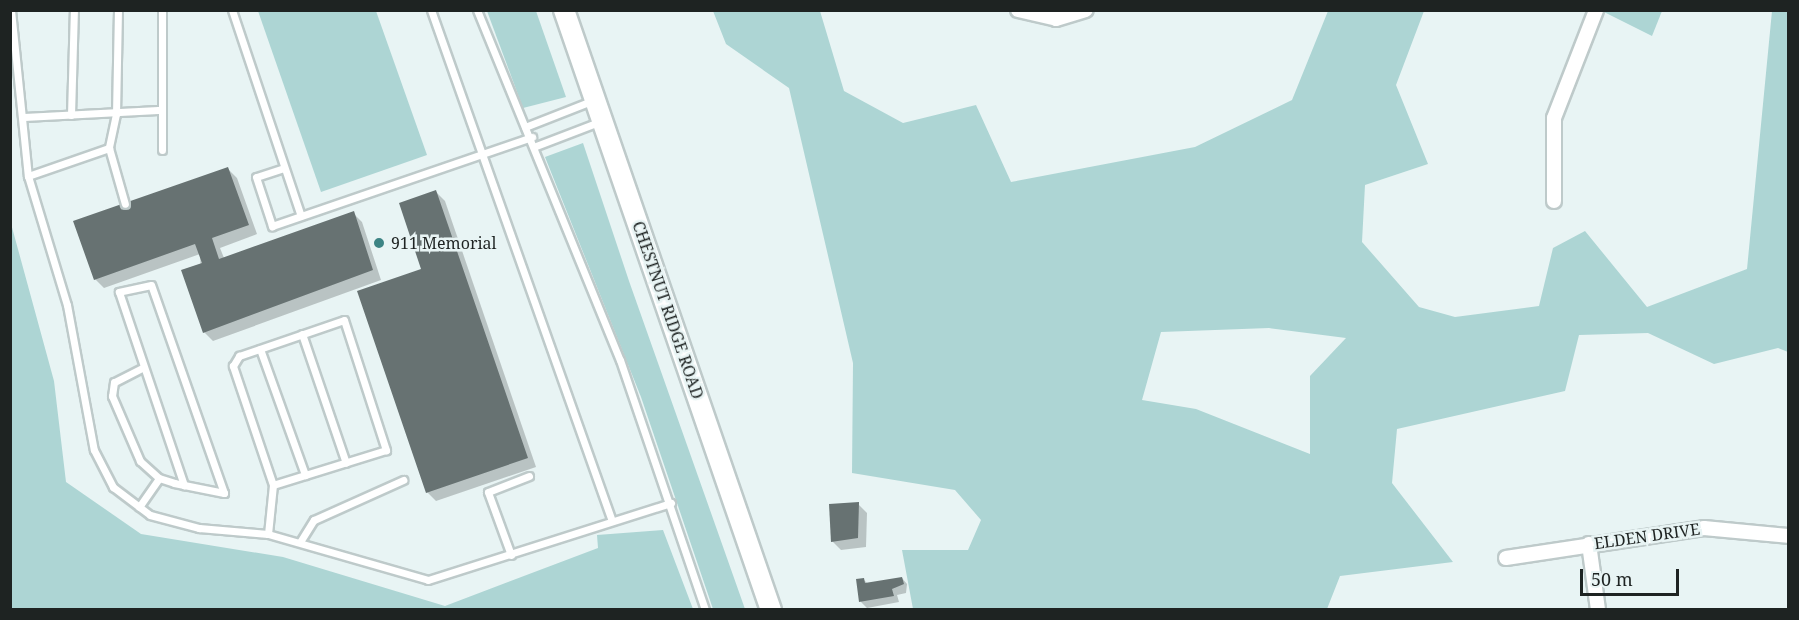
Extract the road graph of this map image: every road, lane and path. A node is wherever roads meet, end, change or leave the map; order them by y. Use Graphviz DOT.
graph roads {
  1 [pos="11,10"];
  2 [pos="74,10"];
  3 [pos="118,10"];
  4 [pos="162,10"];
  5 [pos="232,10"];
  6 [pos="430,10"];
  7 [pos="477,10"];
  8 [pos="564,10"];
  9 [pos="1018,10"];
  10 [pos="1086,10"];
  11 [pos="1593,12"];
  12 [pos="596,99"];
  13 [pos="158,110"];
  14 [pos="116,114"];
  15 [pos="71,115"];
  16 [pos="24,117"];
  17 [pos="603,121"];
  18 [pos="525,127"];
  19 [pos="532,137"];
  20 [pos="536,146"];
  21 [pos="109,148"];
  22 [pos="162,150"];
  23 [pos="485,156"];
  24 [pos="284,168"];
  25 [pos="28,176"];
  26 [pos="1554,201"];
  27 [pos="126,204"];
  28 [pos="301,216"];
  29 [pos="302,334"];
  30 [pos="260,349"];
  31 [pos="142,368"];
  32 [pos="346,463"];
  33 [pos="305,475"];
  34 [pos="529,476"];
  35 [pos="159,478"];
  36 [pos="403,480"];
  37 [pos="184,485"];
  38 [pos="273,485"];
  39 [pos="671,503"];
  40 [pos="139,507"];
  41 [pos="612,521"];
  42 [pos="268,534"];
  43 [pos="1788,536"];
  44 [pos="300,542"];
  45 [pos="1589,544"];
  46 [pos="511,555"];
  47 [pos="1506,558"];
  48 [pos="705,609"];
  49 [pos="771,609"];
  50 [pos="1598,609"];
  1 -- 16 [label="lane"];
  2 -- 15 [label="lane"];
  3 -- 14 [label="lane"];
  4 -- 13 [label="lane"];
  5 -- 24 [label="lane"];
  6 -- 23 [label="lane"];
  7 -- 18 [label="lane"];
  8 -- 12 [label="street, CHESTNUT RIDGE ROAD"];
  9 -- 10 [label="street"];
  11 -- 26 [label="street"];
  12 -- 17 [label="street, CHESTNUT RIDGE ROAD"];
  12 -- 18 [label="lane"];
  13 -- 14 [label="lane"];
  13 -- 22 [label="lane"];
  14 -- 15 [label="lane"];
  14 -- 21 [label="lane"];
  15 -- 16 [label="lane"];
  16 -- 25 [label="lane"];
  17 -- 20 [label="lane"];
  17 -- 49 [label="street, CHESTNUT RIDGE ROAD"];
  18 -- 19 [label="lane"];
  19 -- 20 [label="lane"];
  19 -- 23 [label="lane"];
  20 -- 39 [label="lane"];
  21 -- 25 [label="lane"];
  21 -- 27 [label="lane"];
  23 -- 28 [label="lane"];
  23 -- 41 [label="lane"];
  24 -- 28 [label="lane"];
  24 -- 28 [label="lane"];
  25 -- 40 [label="lane"];
  29 -- 30 [label="lane"];
  29 -- 32 [label="lane"];
  29 -- 32 [label="lane"];
  30 -- 33 [label="lane"];
  30 -- 38 [label="lane"];
  31 -- 35 [label="lane"];
  31 -- 37 [label="lane"];
  31 -- 37 [label="lane"];
  32 -- 33 [label="lane"];
  33 -- 38 [label="lane"];
  34 -- 46 [label="lane"];
  35 -- 37 [label="lane"];
  35 -- 40 [label="lane"];
  36 -- 44 [label="lane"];
  38 -- 42 [label="lane"];
  39 -- 41 [label="lane"];
  39 -- 48 [label="lane"];
  40 -- 42 [label="lane"];
  41 -- 46 [label="lane"];
  42 -- 44 [label="lane"];
  43 -- 45 [label="street, ELDEN DRIVE"];
  44 -- 46 [label="lane"];
  45 -- 47 [label="street, ELDEN DRIVE"];
  45 -- 50 [label="street"];
}
